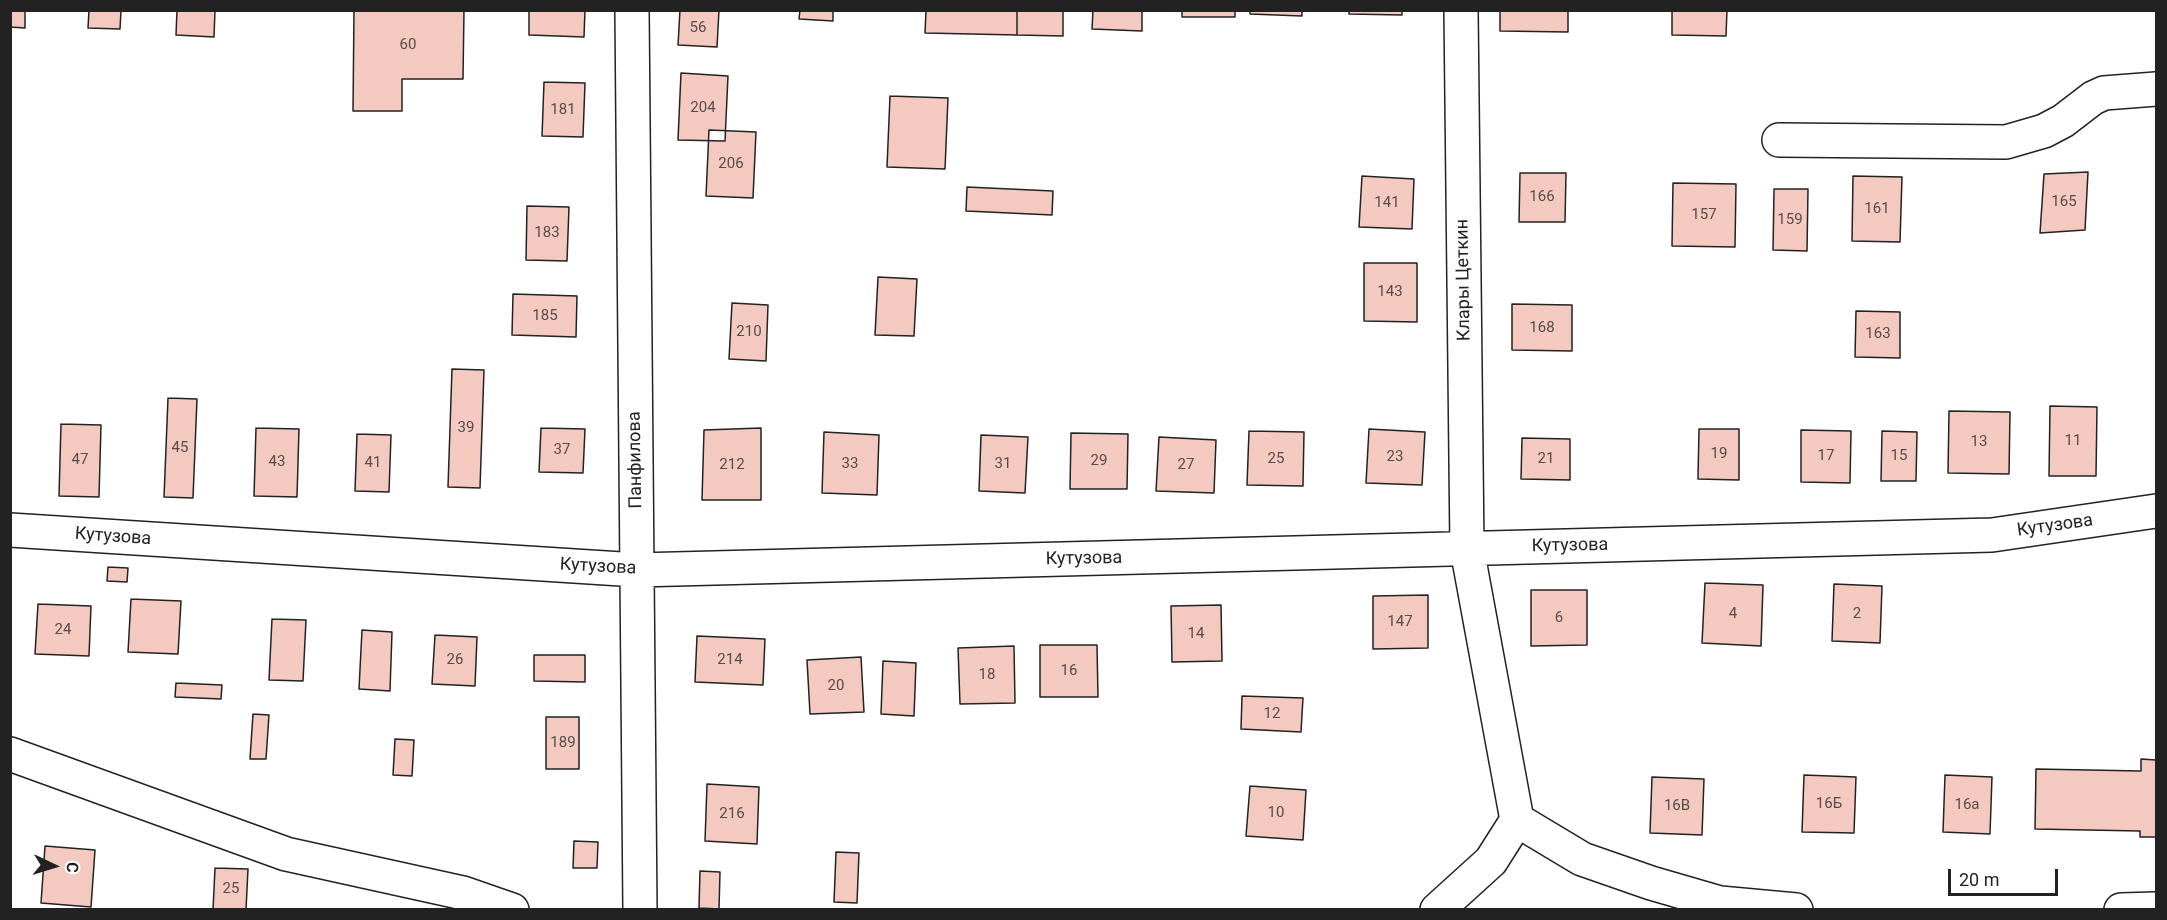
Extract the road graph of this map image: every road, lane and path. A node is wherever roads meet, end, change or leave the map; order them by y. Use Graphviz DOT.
graph roads {
  1 [pos="632,10"];
  2 [pos="1461,10"];
  3 [pos="2157,89"];
  4 [pos="1779,140"];
  5 [pos="2157,511"];
  6 [pos="10,530"];
  7 [pos="1467,549"];
  8 [pos="637,570"];
  9 [pos="10,754"];
  10 [pos="1517,820"];
  11 [pos="512,909"];
  12 [pos="640,909"];
  13 [pos="1437,909"];
  14 [pos="1796,909"];
  15 [pos="2121,909"];
  16 [pos="2157,909"];
  1 -- 8 [label="street, Панфилова"];
  2 -- 7 [label="street, Клары Цеткин"];
  3 -- 4 [label="street"];
  5 -- 7 [label="street, Кутузова"];
  6 -- 8 [label="street, Кутузова"];
  7 -- 8 [label="street, Кутузова"];
  7 -- 10 [label="street, Клары Цеткин"];
  8 -- 12 [label="street, Панфилова"];
  9 -- 11 [label="street"];
  10 -- 13 [label="street"];
  10 -- 14 [label="street"];
  15 -- 16 [label="street"];
}
